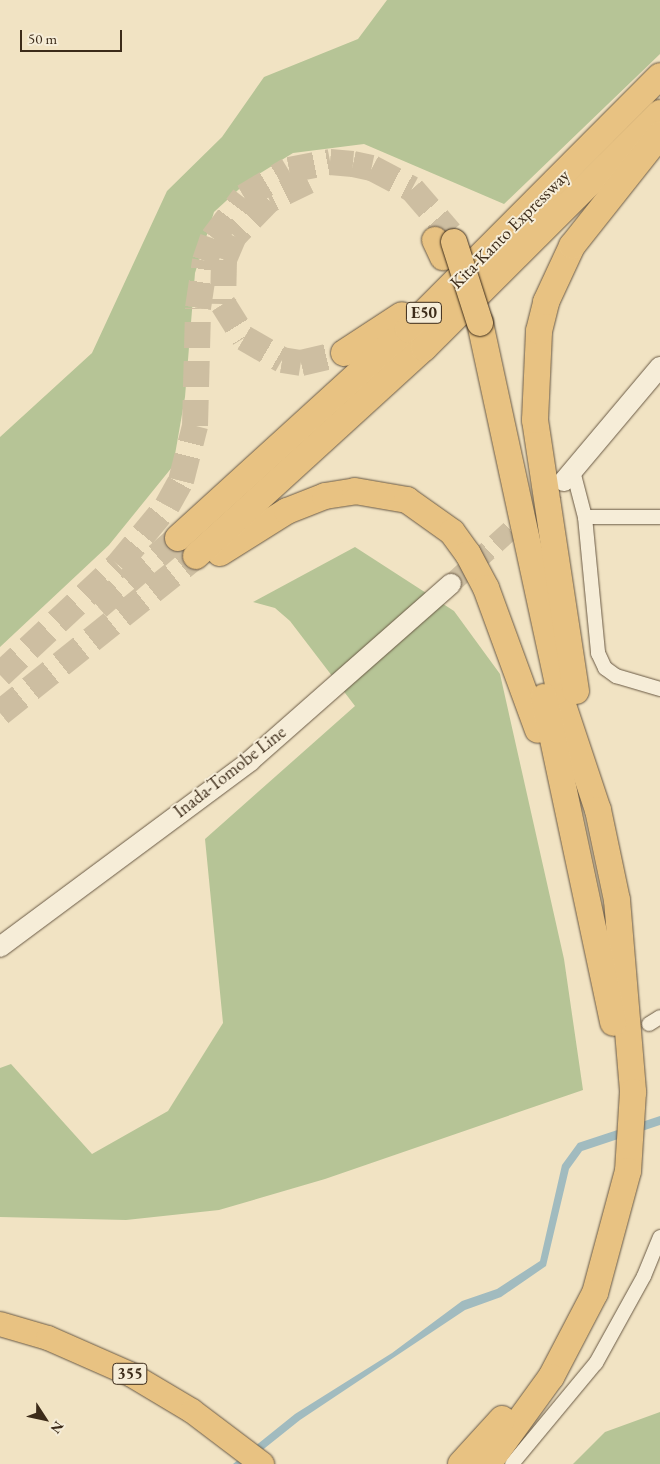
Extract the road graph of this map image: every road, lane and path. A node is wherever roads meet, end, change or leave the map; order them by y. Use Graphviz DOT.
graph roads {
  1 [pos="660,76"];
  2 [pos="660,113"];
  3 [pos="660,135"];
  4 [pos="559,180"];
  5 [pos="446,243"];
  6 [pos="472,329"];
  7 [pos="344,353"];
  8 [pos="660,367"];
  9 [pos="568,476"];
  10 [pos="585,517"];
  11 [pos="660,517"];
  12 [pos="178,538"];
  13 [pos="451,584"];
  14 [pos="660,689"];
  15 [pos="598,810"];
  16 [pos="572,817"];
  17 [pos="0,948"];
  18 [pos="660,1237"];
  19 [pos="0,1324"];
  20 [pos="254,1457"];
  21 [pos="500,1458"];
  22 [pos="461,1464"];
  23 [pos="482,1464"];
  1 -- 4 [label="highway, Kita-Kanto Expressway / E50"];
  2 -- 16 [label="highway, Kita-Kanto Expressway / E50"];
  3 -- 15 [label="highway"];
  4 -- 7 [label="highway"];
  4 -- 12 [label="highway, Kita-Kanto Expressway / E50"];
  5 -- 6 [label="highway, bridge"];
  6 -- 15 [label="highway"];
  6 -- 16 [label="highway"];
  8 -- 9 [label="main road"];
  9 -- 10 [label="street"];
  10 -- 11 [label="street"];
  10 -- 14 [label="street"];
  13 -- 17 [label="main road, Inada-Tomobe Line"];
  15 -- 21 [label="highway"];
  16 -- 22 [label="highway"];
  18 -- 21 [label="street"];
  19 -- 20 [label="highway, 355"];
  21 -- 23 [label="highway"];
}
